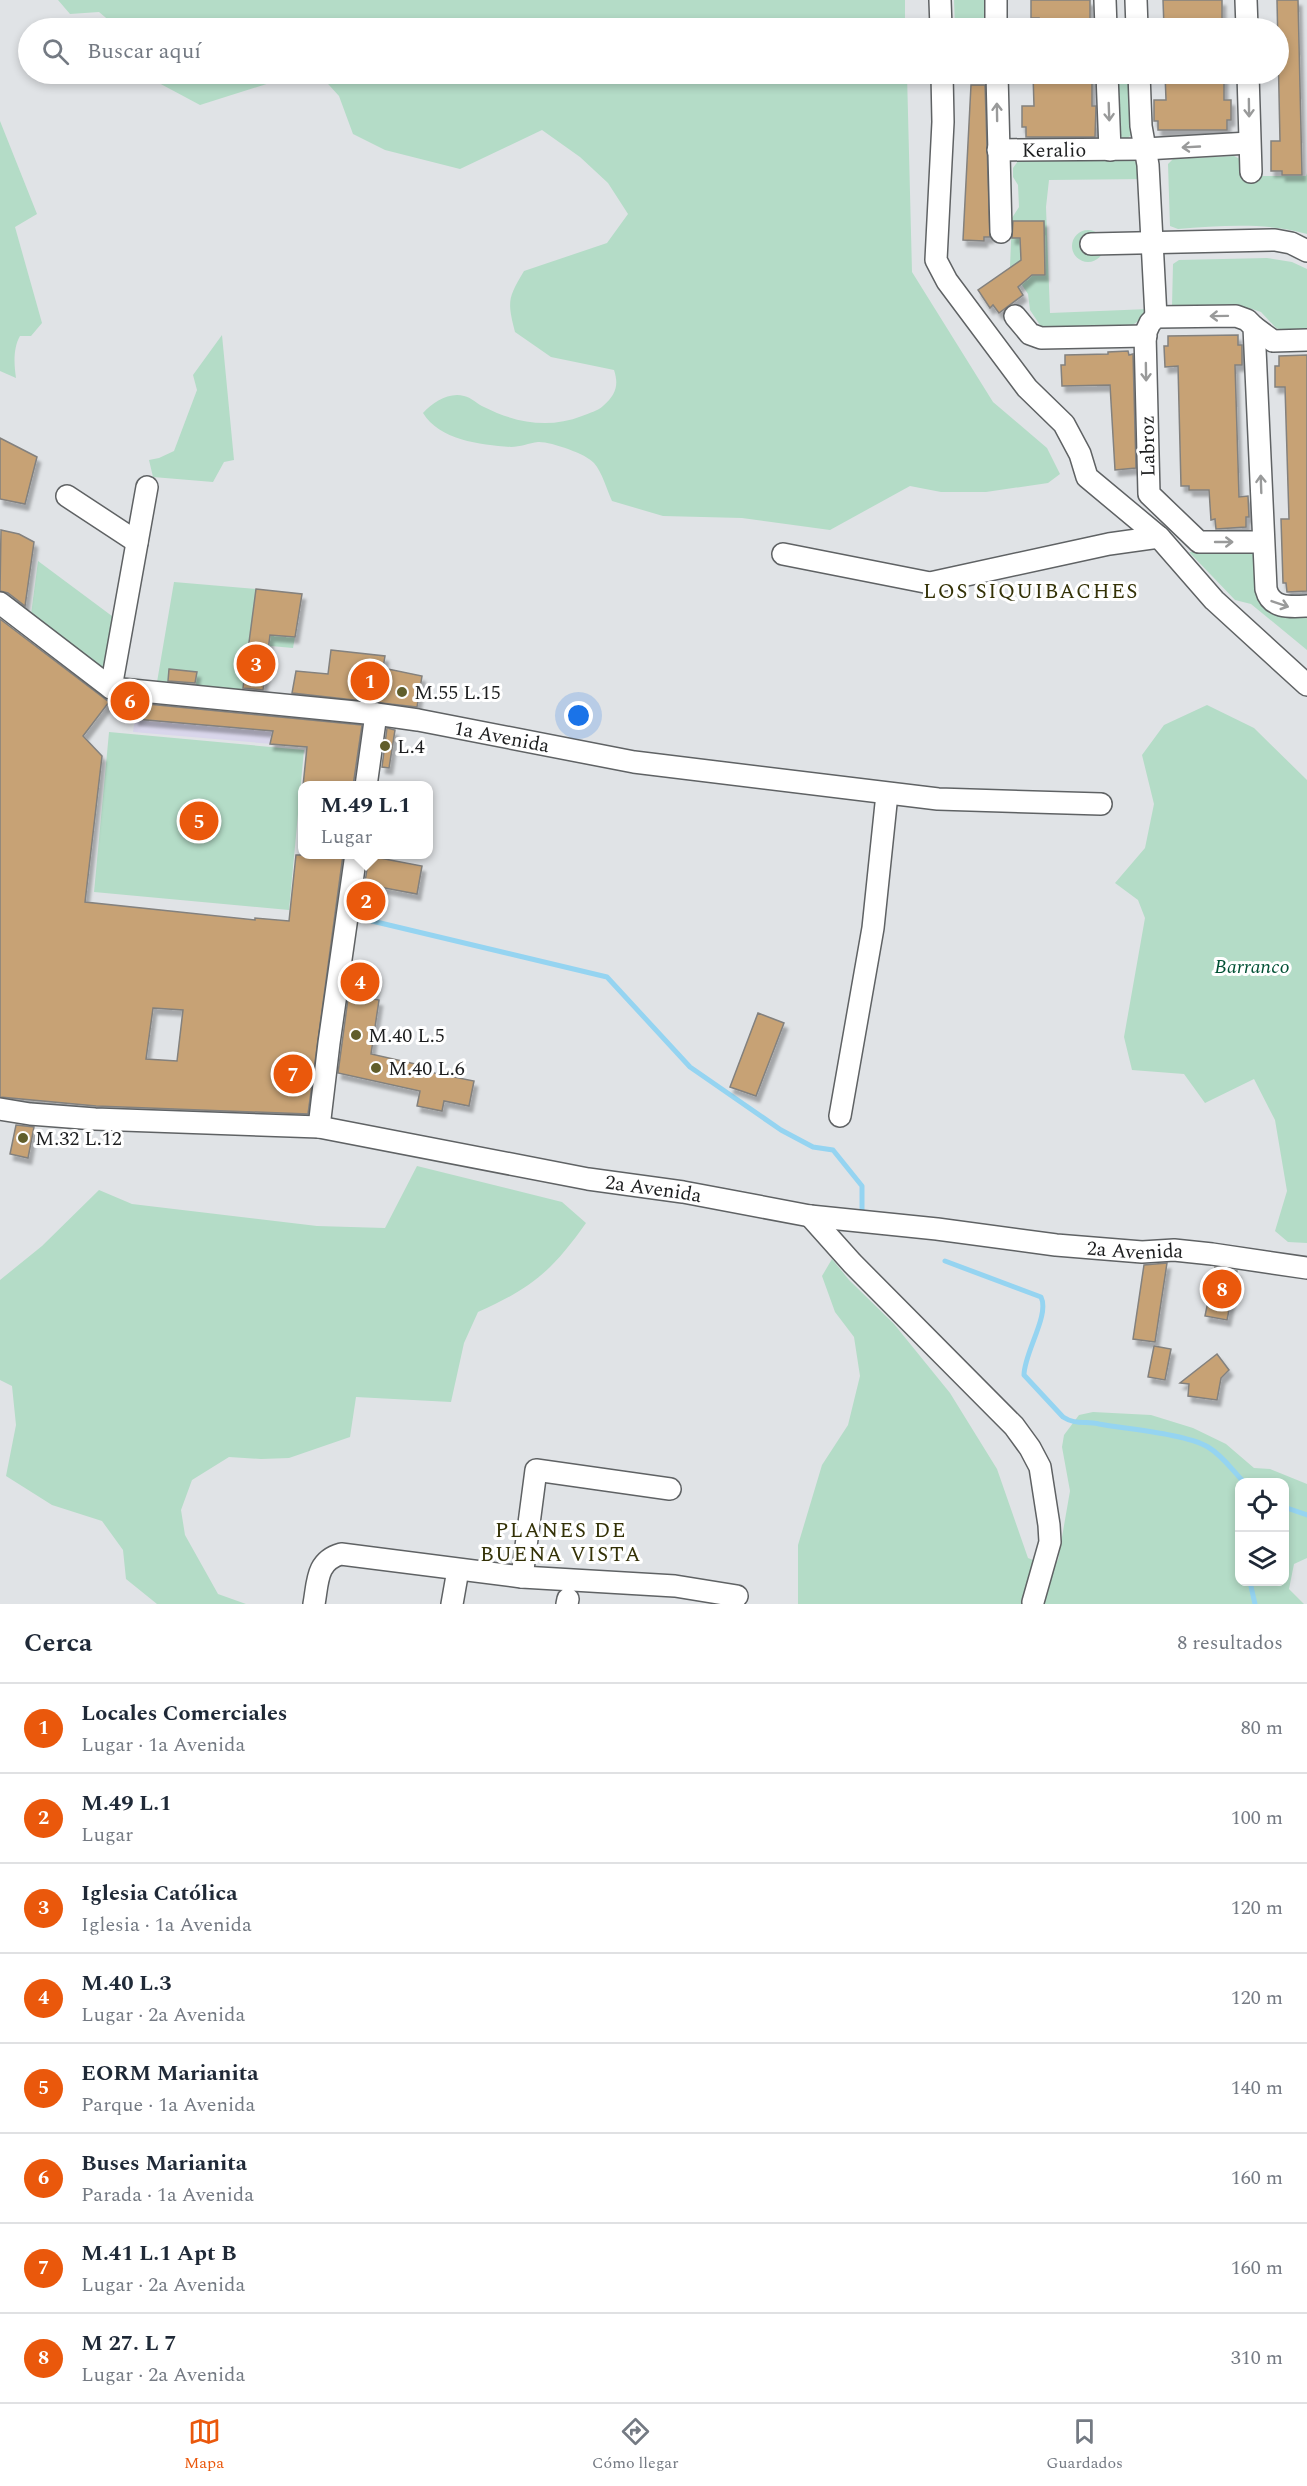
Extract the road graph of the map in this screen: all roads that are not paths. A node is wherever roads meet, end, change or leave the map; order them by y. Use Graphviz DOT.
graph roads {
  1 [pos="940,0"];
  2 [pos="996,0"];
  3 [pos="1105,0"];
  4 [pos="1136,0"];
  5 [pos="1246,0"];
  6 [pos="941,18"];
  7 [pos="996,18"];
  8 [pos="1106,18"];
  9 [pos="1137,18"];
  10 [pos="1247,18"];
  11 [pos="942,84"];
  12 [pos="997,84"];
  13 [pos="1107,84"];
  14 [pos="1139,84"];
  15 [pos="1248,84"];
  16 [pos="1249,143"];
  17 [pos="1145,149"];
  18 [pos="998,150"];
  19 [pos="1110,150"];
  20 [pos="1251,171"];
  21 [pos="1001,232"];
  22 [pos="1152,243"];
  23 [pos="1101,244"];
  24 [pos="1307,251"];
  25 [pos="1015,316"];
  26 [pos="1151,327"];
  27 [pos="1254,327"];
  28 [pos="1307,340"];
  29 [pos="147,487"];
  30 [pos="67,496"];
  31 [pos="1159,537"];
  32 [pos="137,542"];
  33 [pos="1263,542"];
  34 [pos="783,554"];
  35 [pos="0,603"];
  36 [pos="1307,606"];
  37 [pos="1307,685"];
  38 [pos="111,688"];
  39 [pos="376,714"];
  40 [pos="367,781"];
  41 [pos="887,794"];
  42 [pos="1101,804"];
  43 [pos="355,859"];
  44 [pos="0,1109"];
  45 [pos="840,1116"];
  46 [pos="319,1127"];
  47 [pos="810,1216"];
  48 [pos="1307,1268"];
  49 [pos="670,1489"];
  50 [pos="458,1570"];
  51 [pos="522,1577"];
  52 [pos="674,1595"];
  53 [pos="737,1596"];
  54 [pos="1033,1602"];
  55 [pos="314,1604"];
  56 [pos="452,1604"];
  1 -- 6 [label="street"];
  2 -- 7 [label="street"];
  3 -- 8 [label="street"];
  4 -- 9 [label="street"];
  5 -- 10 [label="street"];
  11 -- 31 [label="street"];
  18 -- 12 [label="street, Keralio, one-way"];
  13 -- 19 [label="street, Keralio, one-way"];
  14 -- 17 [label="street"];
  15 -- 16 [label="street, one-way"];
  16 -- 17 [label="street, Keralio, one-way"];
  16 -- 20 [label="street"];
  17 -- 19 [label="street, Keralio"];
  17 -- 22 [label="street"];
  18 -- 19 [label="street, Keralio"];
  18 -- 21 [label="street, Keralio"];
  22 -- 23 [label="street"];
  22 -- 24 [label="street"];
  22 -- 26 [label="street, Labroz"];
  25 -- 26 [label="street"];
  27 -- 26 [label="street, one-way"];
  26 -- 33 [label="street, Labroz, one-way"];
  27 -- 28 [label="street"];
  33 -- 27 [label="street, one-way"];
  29 -- 32 [label="street"];
  30 -- 32 [label="street"];
  31 -- 34 [label="street"];
  31 -- 37 [label="street"];
  32 -- 38 [label="street"];
  33 -- 36 [label="street, one-way"];
  35 -- 38 [label="street"];
  38 -- 39 [label="street, 1a Avenida"];
  39 -- 40 [label="street"];
  39 -- 41 [label="street, 1a Avenida"];
  41 -- 42 [label="street, 1a Avenida"];
  41 -- 45 [label="street"];
  43 -- 46 [label="street"];
  44 -- 46 [label="street, 2a Avenida"];
  46 -- 47 [label="street, 2a Avenida"];
  47 -- 48 [label="street, 2a Avenida"];
  47 -- 54 [label="street"];
  49 -- 51 [label="street"];
  50 -- 51 [label="street"];
  50 -- 55 [label="street"];
  50 -- 56 [label="street"];
  51 -- 52 [label="street"];
  52 -- 53 [label="street"];
}
